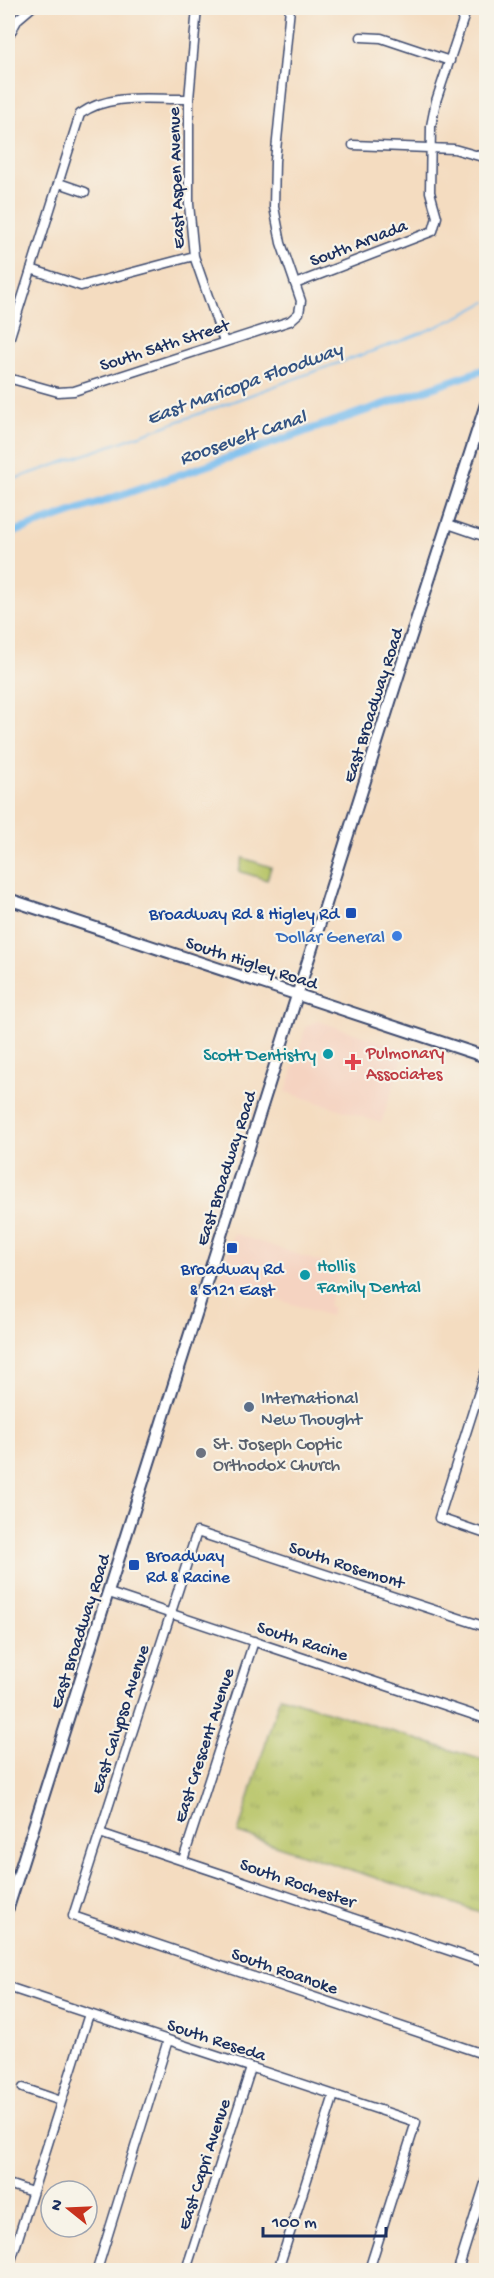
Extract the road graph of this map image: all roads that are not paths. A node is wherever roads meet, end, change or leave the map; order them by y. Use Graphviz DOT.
graph roads {
  1 [pos="31,8"];
  2 [pos="197,8"];
  3 [pos="290,8"];
  4 [pos="467,8"];
  5 [pos="8,37"];
  6 [pos="361,37"];
  7 [pos="450,61"];
  8 [pos="189,99"];
  9 [pos="353,146"];
  10 [pos="430,148"];
  11 [pos="486,158"];
  12 [pos="58,183"];
  13 [pos="85,192"];
  14 [pos="194,256"];
  15 [pos="31,269"];
  16 [pos="296,284"];
  17 [pos="224,342"];
  18 [pos="8,343"];
  19 [pos="8,378"];
  20 [pos="486,404"];
  21 [pos="448,524"];
  22 [pos="486,537"];
  23 [pos="8,899"];
  24 [pos="298,994"];
  25 [pos="486,1057"];
  26 [pos="486,1370"];
  27 [pos="197,1532"];
  28 [pos="486,1534"];
  29 [pos="109,1593"];
  30 [pos="171,1614"];
  31 [pos="486,1628"];
  32 [pos="254,1641"];
  33 [pos="486,1719"];
  34 [pos="100,1833"];
  35 [pos="183,1860"];
  36 [pos="8,1908"];
  37 [pos="73,1916"];
  38 [pos="486,1963"];
  39 [pos="8,1987"];
  40 [pos="89,2014"];
  41 [pos="168,2040"];
  42 [pos="486,2055"];
  43 [pos="251,2067"];
  44 [pos="22,2088"];
  45 [pos="334,2095"];
  46 [pos="61,2101"];
  47 [pos="486,2180"];
  48 [pos="8,2184"];
  49 [pos="32,2192"];
  50 [pos="8,2270"];
  51 [pos="96,2271"];
  52 [pos="186,2271"];
  53 [pos="278,2271"];
  54 [pos="369,2271"];
  55 [pos="458,2271"];
  1 -- 5 [label="street"];
  2 -- 8 [label="street, East Aspen Avenue"];
  3 -- 16 [label="street"];
  4 -- 7 [label="street"];
  6 -- 7 [label="street"];
  7 -- 10 [label="street"];
  8 -- 12 [label="street"];
  8 -- 14 [label="street, East Aspen Avenue"];
  9 -- 10 [label="street"];
  10 -- 11 [label="street"];
  10 -- 16 [label="street, South Arvada"];
  12 -- 13 [label="street"];
  12 -- 15 [label="street"];
  14 -- 15 [label="street"];
  14 -- 17 [label="street, East Aspen Avenue"];
  15 -- 18 [label="street"];
  16 -- 17 [label="street, South 54th Street"];
  17 -- 19 [label="street, South 54th Street"];
  20 -- 21 [label="main road, East Broadway Road"];
  21 -- 22 [label="street"];
  21 -- 24 [label="main road, East Broadway Road"];
  23 -- 24 [label="main road, South Higley Road"];
  24 -- 25 [label="main road, South Higley Road"];
  24 -- 29 [label="main road, East Broadway Road"];
  26 -- 28 [label="street"];
  27 -- 30 [label="street, East Calypso Avenue"];
  27 -- 31 [label="street, South Rosemont"];
  29 -- 30 [label="street, South Racine"];
  29 -- 36 [label="main road, East Broadway Road"];
  30 -- 32 [label="street, South Racine"];
  30 -- 34 [label="street, East Calypso Avenue"];
  32 -- 33 [label="street, South Racine"];
  32 -- 35 [label="street, East Crescent Avenue"];
  34 -- 35 [label="street, South Rochester"];
  34 -- 37 [label="street, East Calypso Avenue"];
  35 -- 38 [label="street, South Rochester"];
  37 -- 42 [label="street, South Roanoke"];
  39 -- 40 [label="street, South Reseda"];
  40 -- 41 [label="street, South Reseda"];
  40 -- 46 [label="street"];
  41 -- 43 [label="street, South Reseda"];
  41 -- 51 [label="street"];
  43 -- 45 [label="street, South Reseda"];
  43 -- 52 [label="street, East Capri Avenue"];
  44 -- 46 [label="street"];
  45 -- 53 [label="street"];
  45 -- 54 [label="street, South Reseda"];
  46 -- 49 [label="street"];
  47 -- 55 [label="street"];
  48 -- 49 [label="street"];
  49 -- 50 [label="street"];
}
